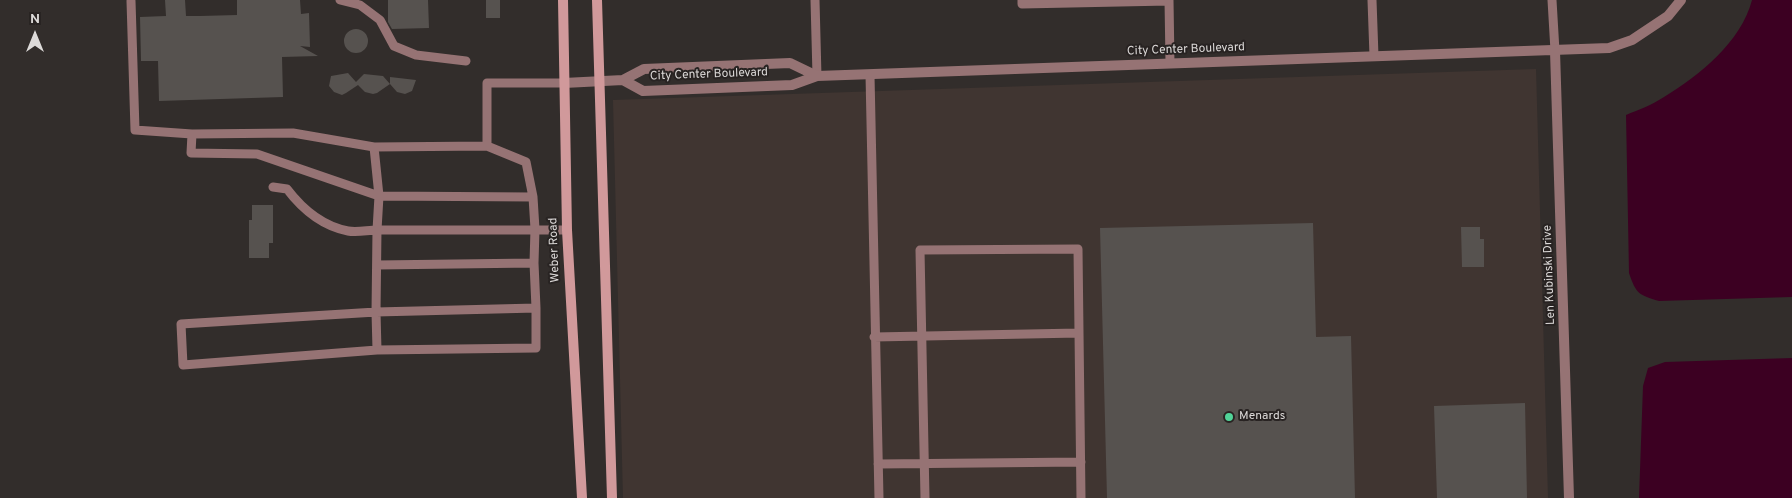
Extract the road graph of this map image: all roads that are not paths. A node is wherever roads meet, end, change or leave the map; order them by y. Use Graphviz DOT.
graph roads {
  1 [pos="133,0"];
  2 [pos="340,0"];
  3 [pos="563,0"];
  4 [pos="597,0"];
  5 [pos="815,0"];
  6 [pos="1022,0"];
  7 [pos="1372,0"];
  8 [pos="1552,0"];
  9 [pos="1681,0"];
  10 [pos="1169,1"];
  11 [pos="1555,51"];
  12 [pos="1374,56"];
  13 [pos="466,61"];
  14 [pos="1170,63"];
  15 [pos="870,74"];
  16 [pos="818,76"];
  17 [pos="623,80"];
  18 [pos="599,81"];
  19 [pos="564,83"];
  20 [pos="192,134"];
  21 [pos="487,146"];
  22 [pos="374,147"];
  23 [pos="273,187"];
  24 [pos="379,196"];
  25 [pos="533,197"];
  26 [pos="535,229"];
  27 [pos="376,230"];
  28 [pos="566,230"];
  29 [pos="534,263"];
  30 [pos="376,265"];
  31 [pos="536,308"];
  32 [pos="376,312"];
  33 [pos="1079,333"];
  34 [pos="874,336"];
  35 [pos="922,336"];
  36 [pos="377,350"];
  37 [pos="1081,462"];
  38 [pos="878,464"];
  39 [pos="924,464"];
  40 [pos="582,498"];
  41 [pos="612,498"];
  42 [pos="879,498"];
  43 [pos="925,498"];
  44 [pos="1081,498"];
  45 [pos="1569,498"];
  1 -- 20 [label="lane"];
  2 -- 13 [label="lane"];
  3 -- 19 [label="main road, Weber Road"];
  4 -- 18 [label="main road"];
  5 -- 16 [label="lane"];
  6 -- 10 [label="lane"];
  7 -- 12 [label="lane"];
  8 -- 11 [label="lane"];
  9 -- 11 [label="street, City Center Boulevard"];
  10 -- 14 [label="lane"];
  11 -- 12 [label="street, City Center Boulevard"];
  11 -- 45 [label="street, Len Kubinski Drive"];
  12 -- 14 [label="street, City Center Boulevard"];
  14 -- 15 [label="street, City Center Boulevard"];
  15 -- 16 [label="street, City Center Boulevard"];
  15 -- 34 [label="lane"];
  16 -- 17 [label="street, City Center Boulevard"];
  16 -- 17 [label="street, City Center Boulevard"];
  17 -- 18 [label="street"];
  18 -- 19 [label="street"];
  18 -- 41 [label="main road"];
  19 -- 21 [label="lane"];
  19 -- 28 [label="main road, Weber Road"];
  20 -- 22 [label="lane"];
  20 -- 24 [label="lane"];
  21 -- 22 [label="lane"];
  21 -- 25 [label="lane"];
  22 -- 24 [label="lane"];
  23 -- 27 [label="lane"];
  24 -- 25 [label="lane"];
  24 -- 27 [label="lane"];
  25 -- 26 [label="lane"];
  26 -- 27 [label="lane"];
  26 -- 28 [label="lane"];
  26 -- 29 [label="lane"];
  27 -- 30 [label="lane"];
  28 -- 40 [label="main road, Weber Road"];
  29 -- 30 [label="lane"];
  29 -- 31 [label="lane"];
  30 -- 32 [label="lane"];
  31 -- 32 [label="lane"];
  31 -- 36 [label="lane"];
  32 -- 36 [label="lane"];
  32 -- 36 [label="lane"];
  33 -- 35 [label="lane"];
  33 -- 35 [label="lane"];
  33 -- 37 [label="lane"];
  34 -- 35 [label="lane"];
  34 -- 38 [label="lane"];
  35 -- 39 [label="lane"];
  37 -- 39 [label="lane"];
  37 -- 44 [label="lane"];
  38 -- 39 [label="lane"];
  38 -- 42 [label="lane"];
  39 -- 43 [label="lane"];
}
